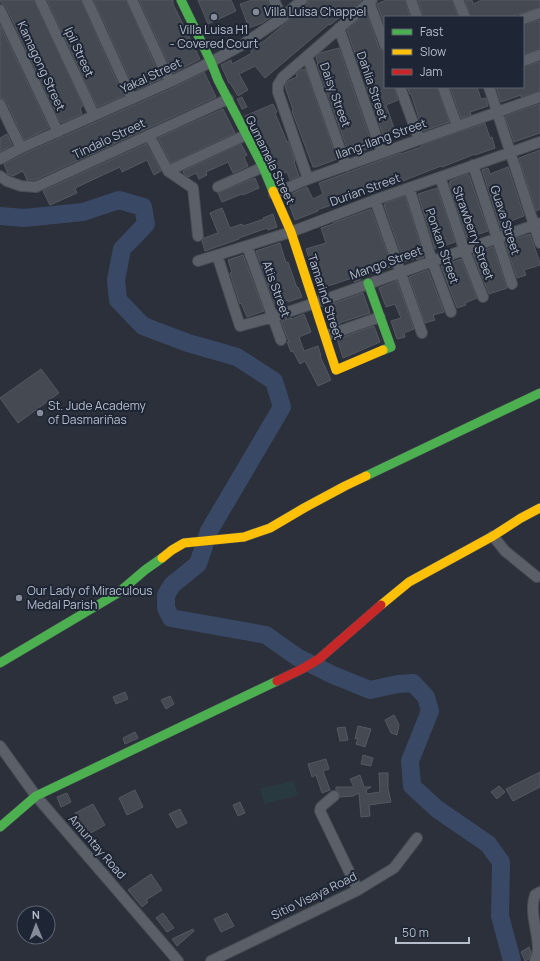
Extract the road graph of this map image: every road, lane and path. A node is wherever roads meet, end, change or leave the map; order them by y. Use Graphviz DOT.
graph roads {
  1 [pos="40,0"];
  2 [pos="87,0"];
  3 [pos="132,0"];
  4 [pos="181,0"];
  5 [pos="274,0"];
  6 [pos="302,0"];
  7 [pos="411,0"];
  8 [pos="370,1"];
  9 [pos="461,1"];
  10 [pos="0,10"];
  11 [pos="540,13"];
  12 [pos="417,16"];
  13 [pos="465,16"];
  14 [pos="282,18"];
  15 [pos="524,19"];
  16 [pos="338,28"];
  17 [pos="384,42"];
  18 [pos="540,55"];
  19 [pos="307,56"];
  20 [pos="524,60"];
  21 [pos="211,62"];
  22 [pos="170,82"];
  23 [pos="400,88"];
  24 [pos="443,88"];
  25 [pos="489,88"];
  26 [pos="540,96"];
  27 [pos="132,99"];
  28 [pos="228,99"];
  29 [pos="0,104"];
  30 [pos="497,111"];
  31 [pos="94,115"];
  32 [pos="457,126"];
  33 [pos="58,132"];
  34 [pos="149,135"];
  35 [pos="246,136"];
  36 [pos="419,139"];
  37 [pos="540,142"];
  38 [pos="21,148"];
  39 [pos="510,152"];
  40 [pos="382,153"];
  41 [pos="0,159"];
  42 [pos="473,165"];
  43 [pos="346,166"];
  44 [pos="263,167"];
  45 [pos="168,171"];
  46 [pos="0,176"];
  47 [pos="440,177"];
  48 [pos="308,179"];
  49 [pos="218,187"];
  50 [pos="408,188"];
  51 [pos="274,194"];
  52 [pos="375,200"];
  53 [pos="537,224"];
  54 [pos="291,232"];
  55 [pos="198,236"];
  56 [pos="497,239"];
  57 [pos="540,243"];
  58 [pos="247,246"];
  59 [pos="464,249"];
  60 [pos="217,255"];
  61 [pos="432,261"];
  62 [pos="198,262"];
  63 [pos="401,272"];
  64 [pos="368,283"];
  65 [pos="512,284"];
  66 [pos="482,297"];
  67 [pos="315,303"];
  68 [pos="451,312"];
  69 [pos="272,317"];
  70 [pos="380,317"];
  71 [pos="422,333"];
  72 [pos="326,336"];
  73 [pos="281,340"];
  74 [pos="540,393"];
  75 [pos="540,508"];
  76 [pos="493,536"];
  77 [pos="537,577"];
  78 [pos="0,663"];
  79 [pos="0,746"];
  80 [pos="36,796"];
  81 [pos="334,796"];
  82 [pos="0,827"];
  83 [pos="416,838"];
  84 [pos="358,890"];
  85 [pos="540,892"];
  86 [pos="178,961"];
  87 [pos="211,961"];
  88 [pos="535,961"];
  1 -- 31 [label="street, Ipil Street"];
  2 -- 27 [label="street"];
  3 -- 22 [label="street"];
  4 -- 21 [label="street, Gumamela Street"];
  5 -- 14 [label="street"];
  6 -- 14 [label="street, Yakal Street"];
  7 -- 12 [label="street"];
  8 -- 16 [label="street"];
  8 -- 17 [label="street"];
  9 -- 13 [label="street"];
  10 -- 33 [label="street, Kamagong Street"];
  11 -- 15 [label="street"];
  14 -- 21 [label="street, Yakal Street"];
  16 -- 19 [label="street"];
  16 -- 40 [label="street, Dahlia Street"];
  18 -- 20 [label="street"];
  19 -- 43 [label="street, Daisy Street"];
  19 -- 48 [label="street"];
  21 -- 22 [label="street, Yakal Street"];
  21 -- 28 [label="street, Gumamela Street"];
  22 -- 27 [label="street, Yakal Street"];
  23 -- 36 [label="street"];
  24 -- 32 [label="street"];
  25 -- 30 [label="street"];
  26 -- 30 [label="street, Ilang-Ilang Street"];
  27 -- 31 [label="street, Yakal Street"];
  28 -- 34 [label="street, Tindalo Street"];
  28 -- 35 [label="street, Gumamela Street"];
  29 -- 38 [label="street"];
  30 -- 32 [label="street, Ilang-Ilang Street"];
  30 -- 39 [label="street"];
  31 -- 33 [label="street, Yakal Street"];
  32 -- 36 [label="street, Ilang-Ilang Street"];
  33 -- 38 [label="street, Yakal Street"];
  34 -- 45 [label="street"];
  34 -- 46 [label="street, Tindalo Street"];
  35 -- 44 [label="street, Gumamela Street"];
  35 -- 45 [label="street"];
  36 -- 40 [label="street, Ilang-Ilang Street"];
  37 -- 39 [label="street, Durian Street"];
  38 -- 41 [label="street, Yakal Street"];
  39 -- 42 [label="street, Durian Street"];
  39 -- 53 [label="street"];
  40 -- 43 [label="street, Ilang-Ilang Street"];
  42 -- 47 [label="street, Durian Street"];
  42 -- 56 [label="street, Guava Street"];
  43 -- 48 [label="street, Ilang-Ilang Street"];
  44 -- 49 [label="street"];
  44 -- 51 [label="street, Gumamela Street"];
  45 -- 55 [label="street"];
  47 -- 50 [label="street, Durian Street"];
  47 -- 59 [label="street, Strawberry Street"];
  48 -- 51 [label="street, Ilang-Ilang Street"];
  50 -- 52 [label="street, Durian Street"];
  50 -- 61 [label="street, Ponkan Street"];
  51 -- 54 [label="street, Gumamela Street"];
  52 -- 54 [label="street, Durian Street"];
  52 -- 63 [label="street"];
  53 -- 56 [label="street, Mango Street"];
  53 -- 57 [label="street"];
  54 -- 58 [label="street, Durian Street"];
  54 -- 67 [label="street, Tamarind Street"];
  56 -- 59 [label="street, Mango Street"];
  56 -- 65 [label="street, Guava Street"];
  58 -- 60 [label="street, Durian Street"];
  58 -- 69 [label="street, Atis Street"];
  59 -- 61 [label="street, Mango Street"];
  59 -- 66 [label="street, Strawberry Street"];
  60 -- 62 [label="street, Durian Street"];
  60 -- 69 [label="street, Mango Street"];
  61 -- 63 [label="street, Mango Street"];
  61 -- 68 [label="street, Ponkan Street"];
  63 -- 64 [label="street, Mango Street"];
  63 -- 71 [label="street"];
  64 -- 67 [label="street, Mango Street"];
  64 -- 70 [label="street"];
  67 -- 69 [label="street, Mango Street"];
  67 -- 72 [label="street, Tamarind Street"];
  69 -- 73 [label="street, Atis Street"];
  70 -- 72 [label="street"];
  70 -- 72 [label="street, Tamarind Street"];
  74 -- 78 [label="street"];
  75 -- 76 [label="street"];
  76 -- 77 [label="street"];
  76 -- 80 [label="street"];
  79 -- 80 [label="street, Amuntay Road"];
  80 -- 82 [label="street"];
  80 -- 86 [label="street, Amuntay Road"];
  81 -- 84 [label="street"];
  83 -- 84 [label="street, Sitio Visaya Road"];
  84 -- 87 [label="street, Sitio Visaya Road"];
  85 -- 88 [label="street"];
}
